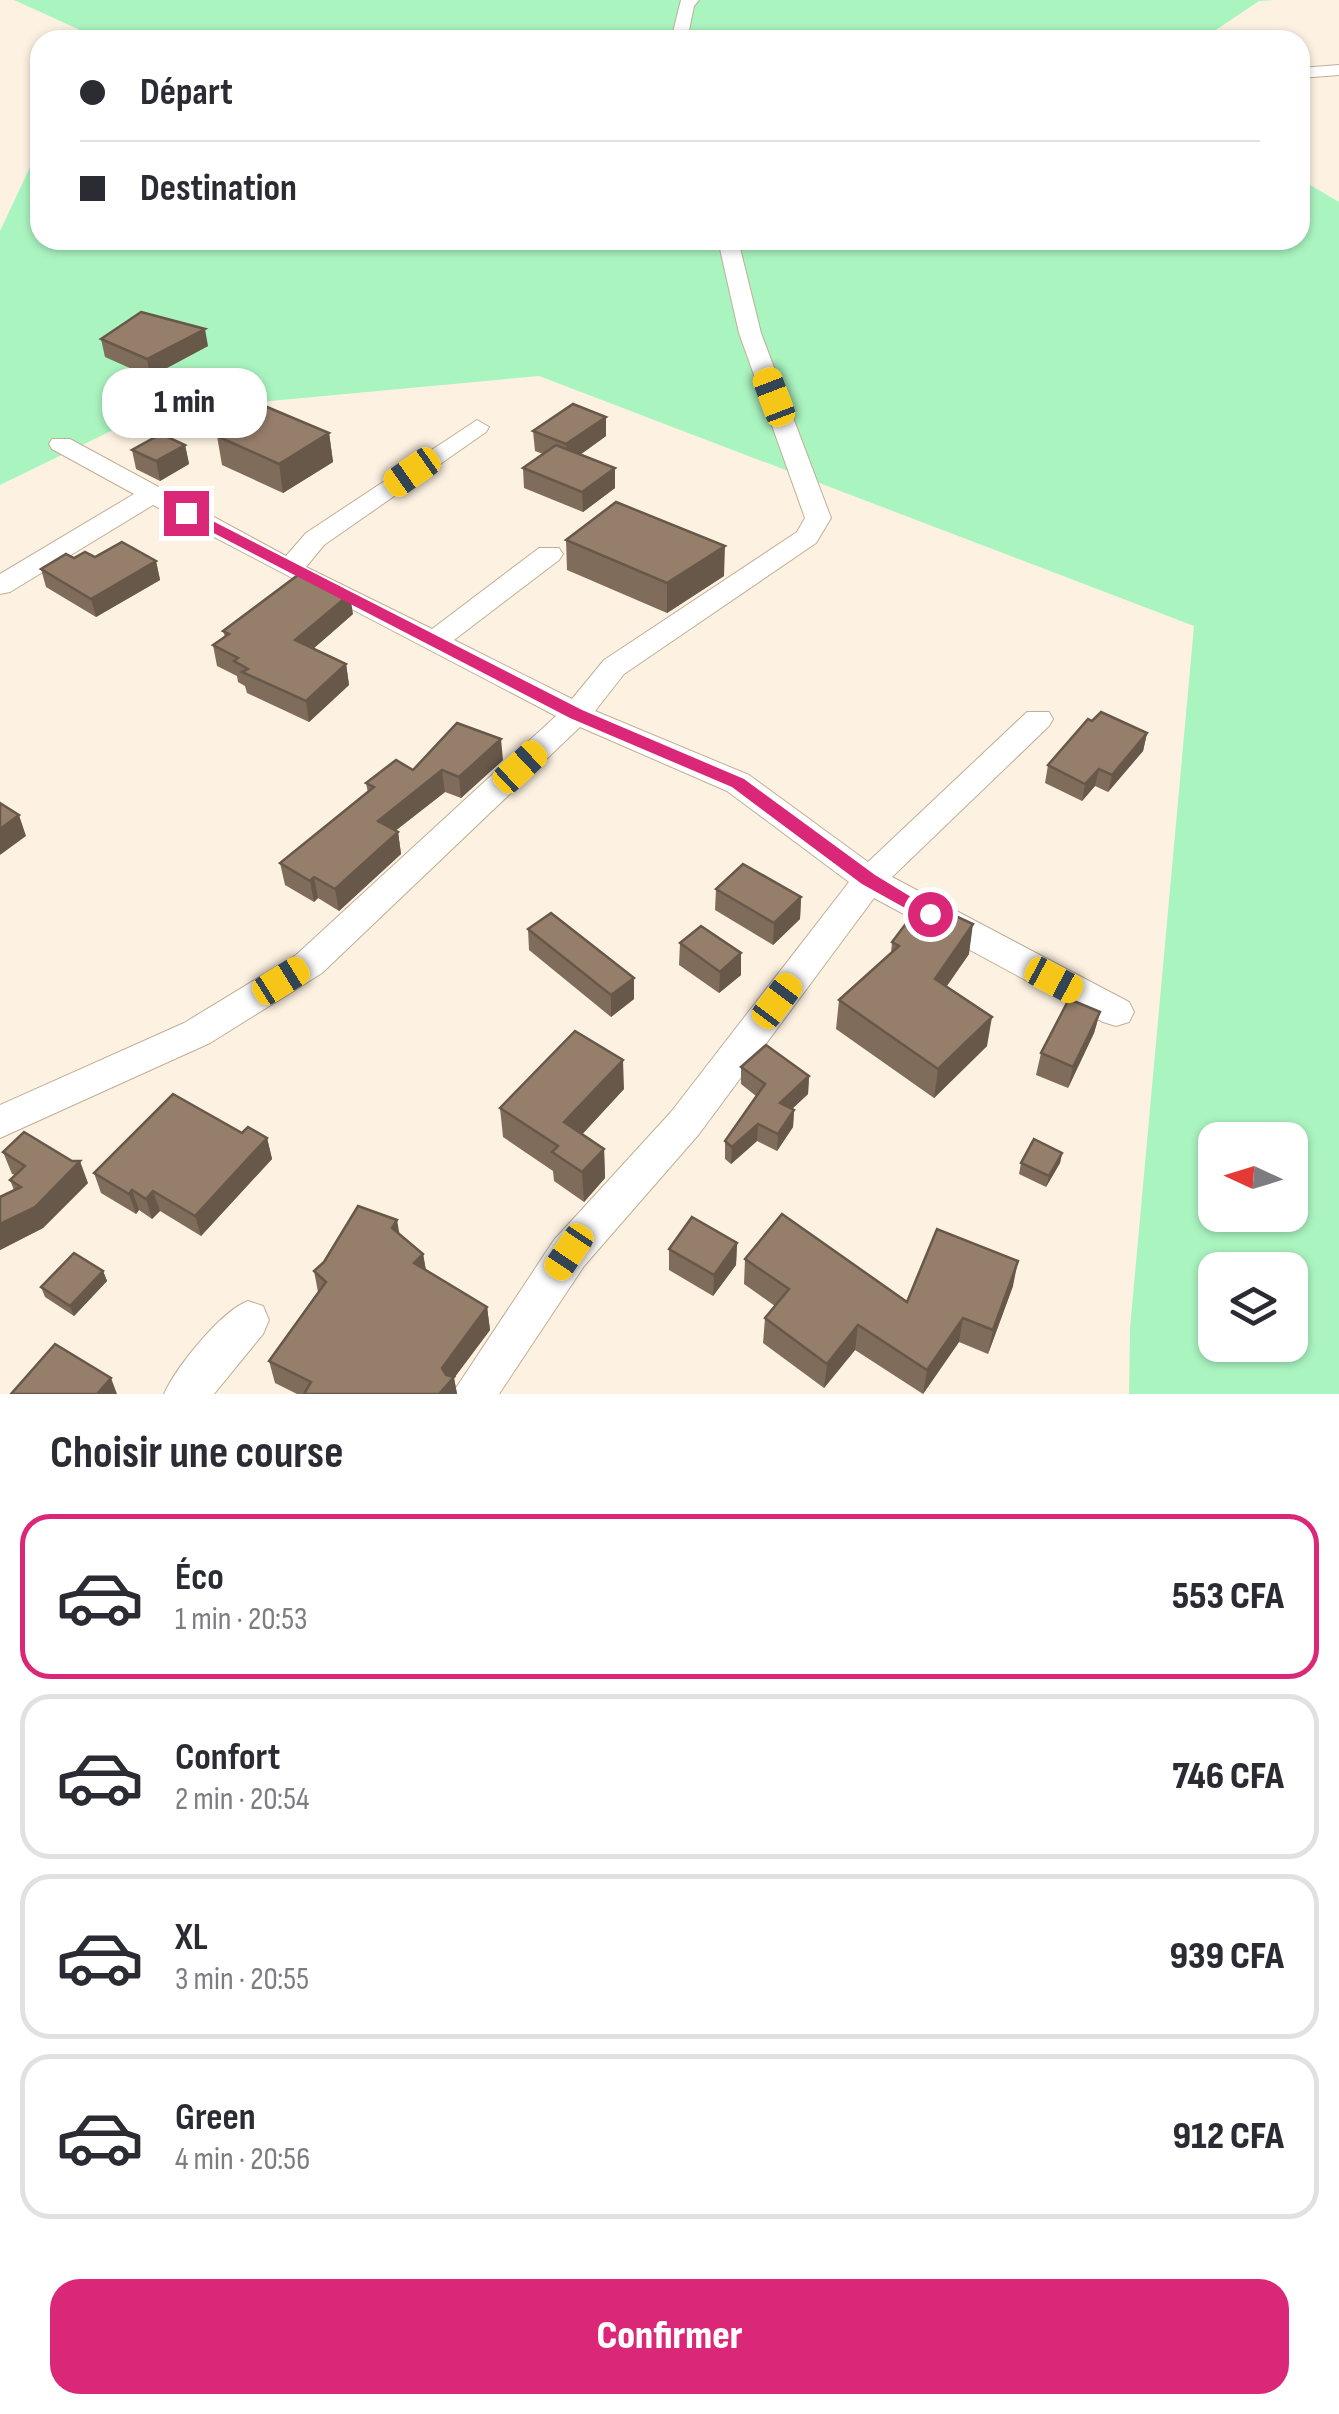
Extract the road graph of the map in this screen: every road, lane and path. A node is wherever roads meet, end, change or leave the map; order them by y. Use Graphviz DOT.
graph roads {
  1 [pos="692,0"];
  2 [pos="681,30"];
  3 [pos="1339,70"];
  4 [pos="1310,73"];
  5 [pos="730,250"];
  6 [pos="477,427"];
  7 [pos="60,444"];
  8 [pos="152,495"];
  9 [pos="549,554"];
  10 [pos="290,569"];
  11 [pos="0,586"];
  12 [pos="436,640"];
  13 [pos="576,714"];
  14 [pos="1038,718"];
  15 [pos="869,880"];
  16 [pos="1116,1012"];
  17 [pos="0,1122"];
  18 [pos="248,1320"];
  19 [pos="186,1394"];
  20 [pos="474,1394"];
  1 -- 2 [label="street"];
  3 -- 4 [label="street"];
  5 -- 13 [label="street"];
  6 -- 10 [label="street"];
  7 -- 8 [label="street"];
  8 -- 10 [label="street"];
  8 -- 11 [label="street"];
  9 -- 12 [label="street"];
  10 -- 12 [label="street"];
  12 -- 13 [label="street"];
  13 -- 15 [label="street"];
  13 -- 17 [label="street"];
  14 -- 15 [label="street"];
  15 -- 16 [label="street"];
  15 -- 20 [label="street"];
  18 -- 19 [label="street"];
}
